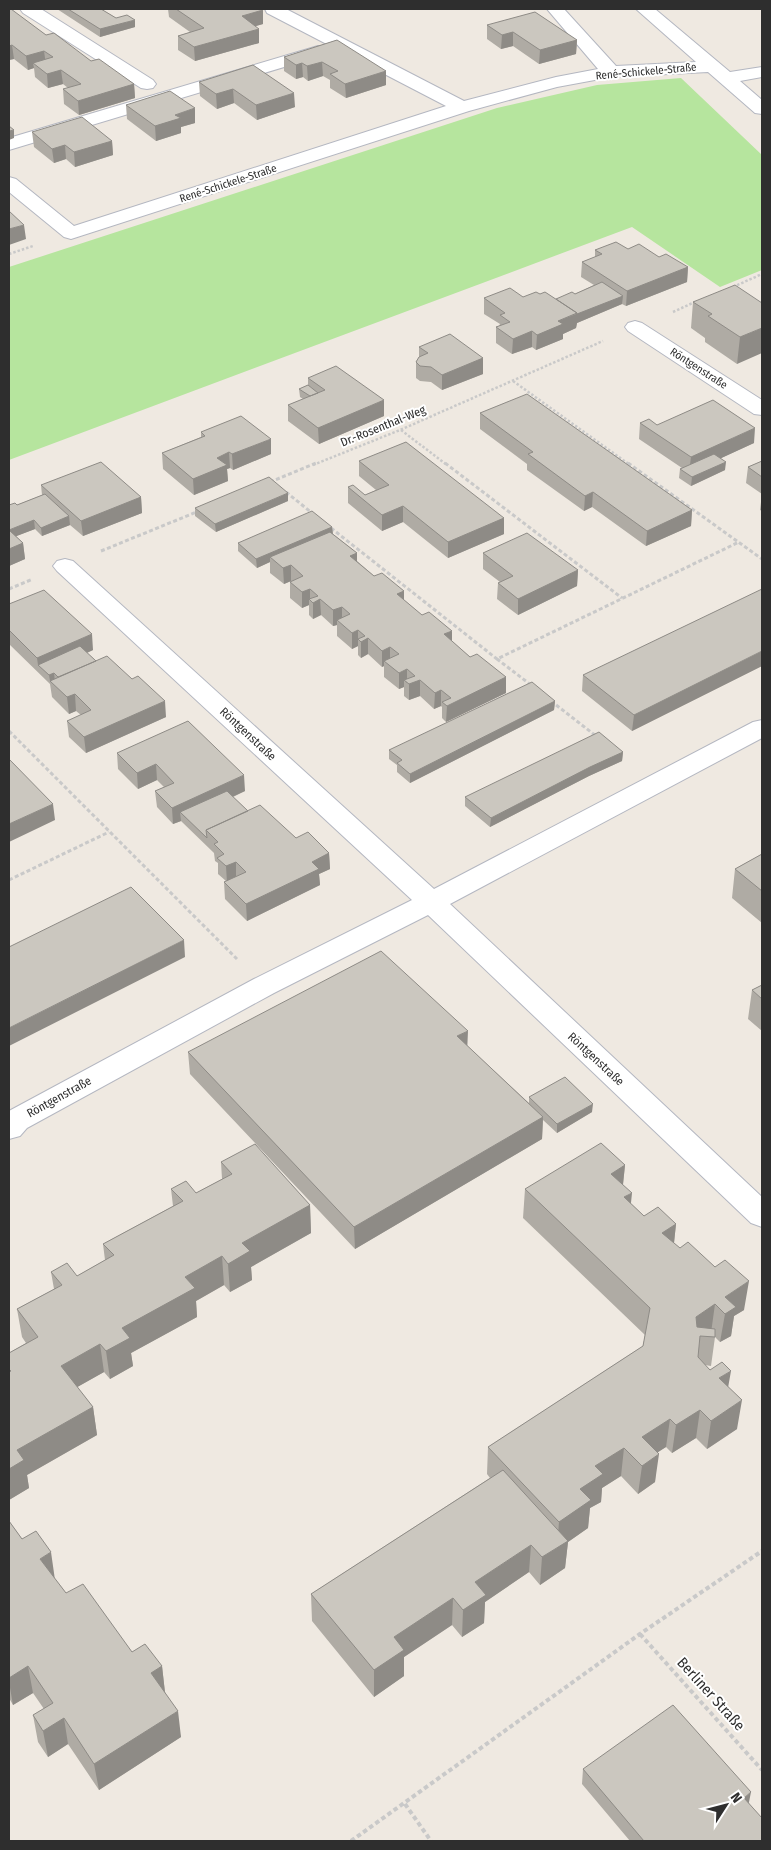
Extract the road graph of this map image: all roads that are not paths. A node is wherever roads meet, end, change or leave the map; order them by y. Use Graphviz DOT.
graph roads {
  1 [pos="28,9"];
  2 [pos="273,9"];
  3 [pos="554,9"];
  4 [pos="645,9"];
  5 [pos="339,44"];
  6 [pos="611,72"];
  7 [pos="720,72"];
  8 [pos="762,72"];
  9 [pos="147,84"];
  10 [pos="462,107"];
  11 [pos="762,109"];
  12 [pos="9,144"];
  13 [pos="9,183"];
  14 [pos="635,327"];
  15 [pos="762,409"];
  16 [pos="65,566"];
  17 [pos="762,728"];
  18 [pos="431,902"];
  19 [pos="9,1128"];
  20 [pos="762,1215"];
  1 -- 9 [label="street"];
  2 -- 5 [label="street"];
  3 -- 6 [label="street"];
  4 -- 7 [label="street"];
  5 -- 10 [label="street"];
  5 -- 12 [label="street"];
  6 -- 7 [label="street, René-Schickele-Straße"];
  6 -- 10 [label="street, René-Schickele-Straße"];
  7 -- 8 [label="street, René-Schickele-Straße"];
  7 -- 11 [label="street"];
  10 -- 13 [label="street, René-Schickele-Straße"];
  14 -- 15 [label="street, Röntgenstraße"];
  16 -- 18 [label="street, Röntgenstraße"];
  17 -- 18 [label="street, Röntgenstraße"];
  18 -- 19 [label="street, Röntgenstraße"];
  18 -- 20 [label="street, Röntgenstraße"];
}
